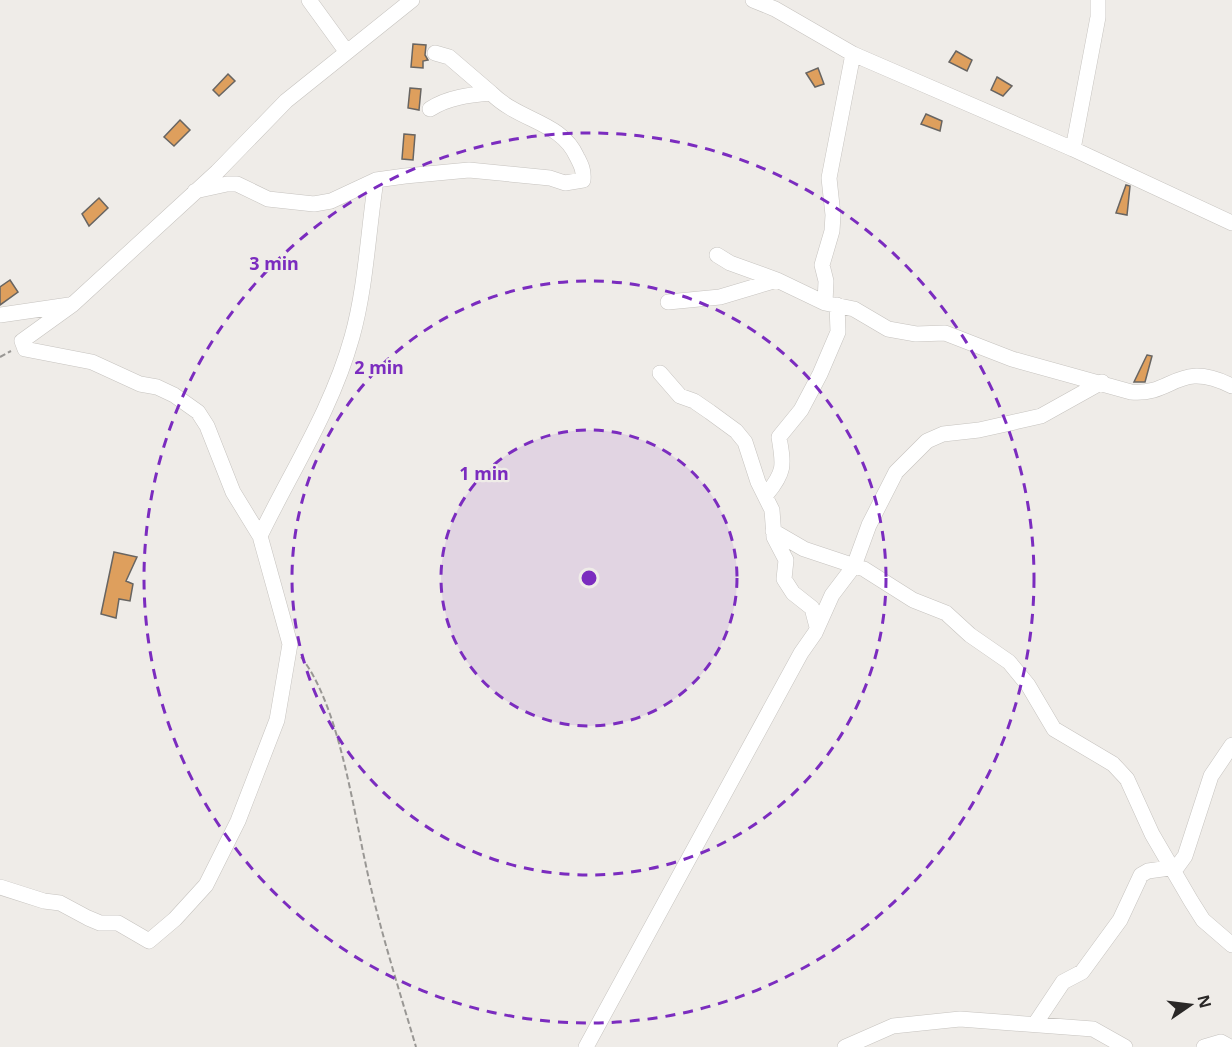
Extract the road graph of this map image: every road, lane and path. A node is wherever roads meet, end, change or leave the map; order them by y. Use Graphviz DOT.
graph roads {
  1 [pos="309,0"];
  2 [pos="412,0"];
  3 [pos="753,0"];
  4 [pos="1098,0"];
  5 [pos="777,5"];
  6 [pos="346,51"];
  7 [pos="435,53"];
  8 [pos="853,54"];
  9 [pos="491,93"];
  10 [pos="430,109"];
  11 [pos="1073,149"];
  12 [pos="376,180"];
  13 [pos="195,191"];
  14 [pos="1232,223"];
  15 [pos="717,255"];
  16 [pos="777,280"];
  17 [pos="668,302"];
  18 [pos="831,304"];
  19 [pos="72,305"];
  20 [pos="0,315"];
  21 [pos="660,373"];
  22 [pos="1102,382"];
  23 [pos="1232,386"];
  24 [pos="766,495"];
  25 [pos="773,531"];
  26 [pos="260,536"];
  27 [pos="854,566"];
  28 [pos="817,627"];
  29 [pos="290,644"];
  30 [pos="1232,745"];
  31 [pos="1174,869"];
  32 [pos="0,887"];
  33 [pos="1232,945"];
  34 [pos="1035,1024"];
  35 [pos="416,1047"];
  36 [pos="586,1047"];
  37 [pos="845,1047"];
  38 [pos="1125,1047"];
  39 [pos="1204,1047"];
  40 [pos="1230,1047"];
  1 -- 6 [label="street"];
  2 -- 6 [label="street"];
  3 -- 5 [label="street"];
  4 -- 11 [label="street"];
  5 -- 8 [label="street"];
  6 -- 13 [label="street"];
  7 -- 9 [label="street"];
  8 -- 11 [label="street"];
  8 -- 18 [label="street"];
  9 -- 10 [label="street"];
  9 -- 12 [label="street"];
  11 -- 14 [label="street"];
  12 -- 13 [label="street"];
  12 -- 26 [label="street"];
  13 -- 19 [label="street"];
  15 -- 16 [label="street"];
  16 -- 17 [label="street"];
  16 -- 18 [label="street"];
  18 -- 22 [label="street"];
  18 -- 24 [label="street"];
  19 -- 20 [label="street"];
  19 -- 26 [label="street"];
  21 -- 24 [label="street"];
  22 -- 23 [label="street"];
  22 -- 27 [label="street"];
  24 -- 25 [label="street"];
  25 -- 27 [label="street"];
  25 -- 28 [label="street"];
  26 -- 29 [label="street"];
  27 -- 28 [label="street"];
  27 -- 31 [label="street"];
  28 -- 36 [label="street"];
  29 -- 32 [label="street"];
  29 -- 35 [label="path"];
  30 -- 31 [label="street"];
  31 -- 33 [label="street"];
  31 -- 34 [label="street"];
  34 -- 37 [label="street"];
  34 -- 38 [label="street"];
  39 -- 40 [label="street"];
}
